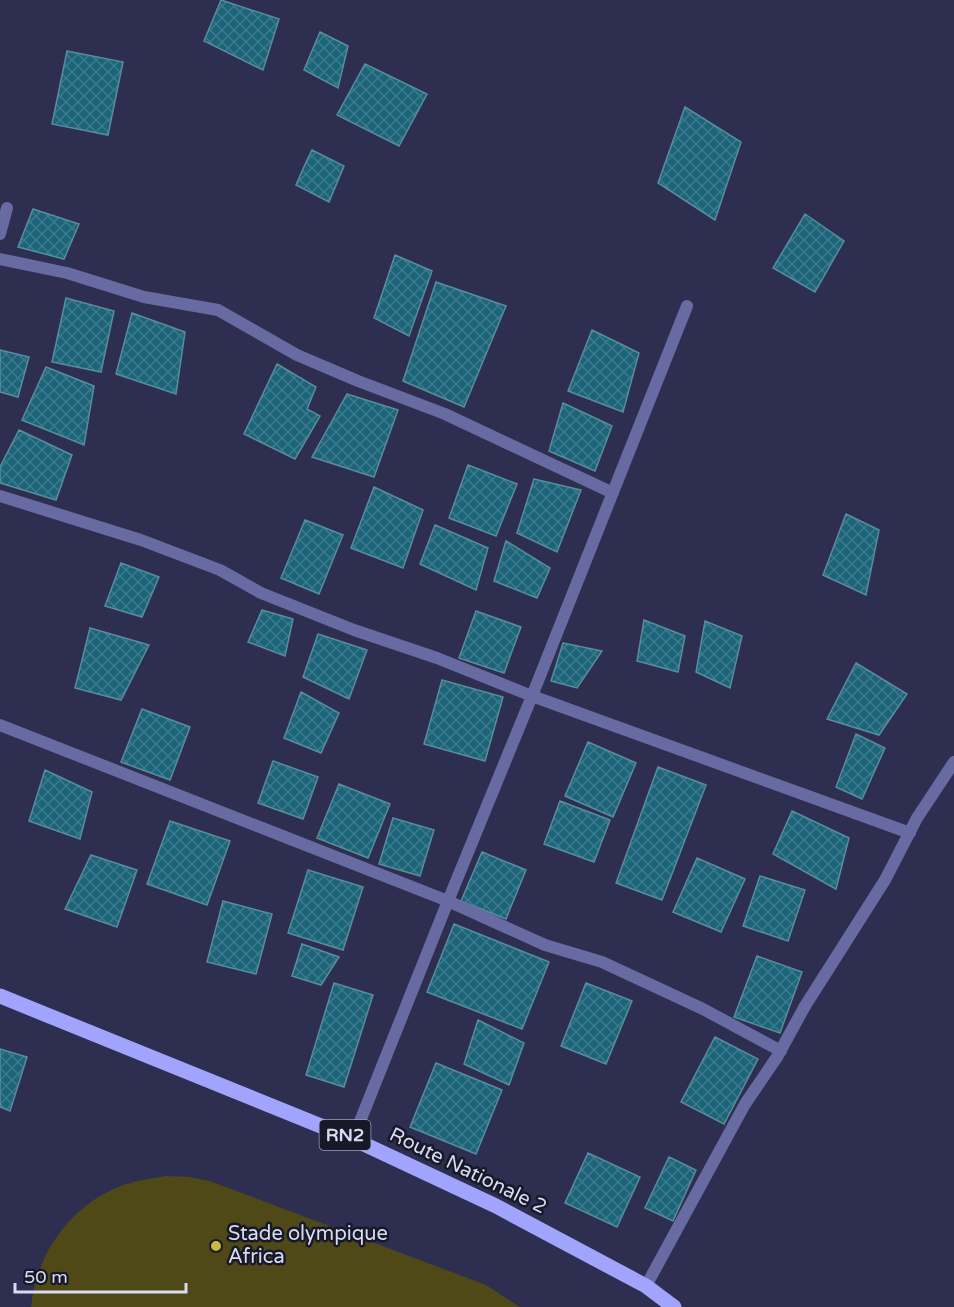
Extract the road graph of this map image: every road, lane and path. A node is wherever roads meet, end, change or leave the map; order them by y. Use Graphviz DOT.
graph roads {
  1 [pos="7,208"];
  2 [pos="0,234"];
  3 [pos="0,259"];
  4 [pos="687,306"];
  5 [pos="613,494"];
  6 [pos="0,496"];
  7 [pos="532,696"];
  8 [pos="0,725"];
  9 [pos="954,762"];
  10 [pos="910,833"];
  11 [pos="448,901"];
  12 [pos="0,996"];
  13 [pos="781,1051"];
  14 [pos="353,1138"];
  15 [pos="646,1286"];
  16 [pos="674,1307"];
  1 -- 2 [label="street"];
  3 -- 5 [label="street"];
  4 -- 5 [label="street"];
  5 -- 7 [label="street"];
  6 -- 7 [label="street"];
  7 -- 10 [label="street"];
  7 -- 11 [label="street"];
  8 -- 11 [label="street"];
  9 -- 10 [label="street"];
  10 -- 13 [label="street"];
  11 -- 13 [label="street"];
  11 -- 14 [label="street"];
  12 -- 14 [label="main road, Route Nationale 2 / RN2"];
  13 -- 15 [label="street"];
  14 -- 15 [label="main road, Route Nationale 2 / RN2"];
  15 -- 16 [label="main road, Route Nationale 2 / RN2"];
}
